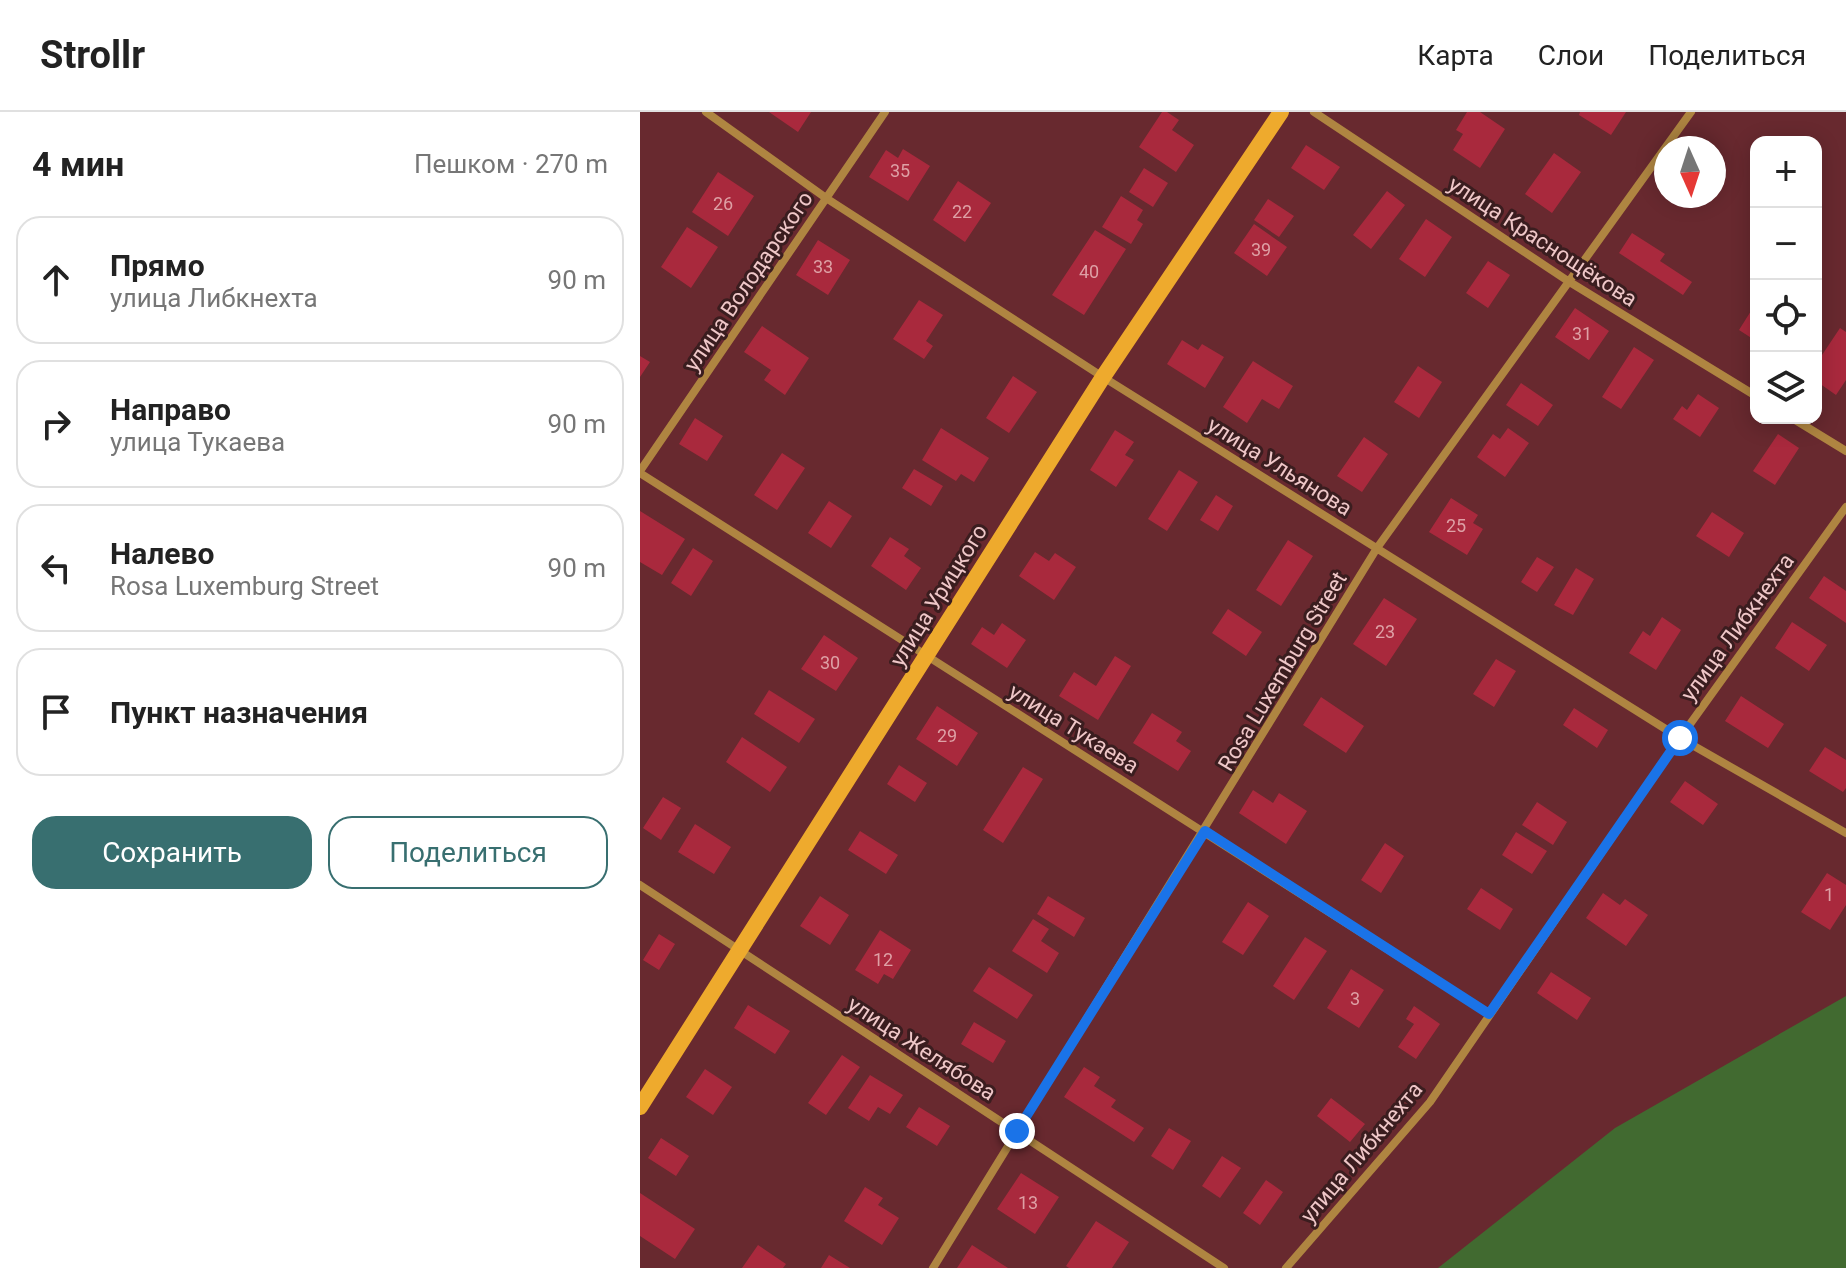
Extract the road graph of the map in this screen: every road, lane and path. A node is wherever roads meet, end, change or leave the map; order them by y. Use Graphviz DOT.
graph roads {
  1 [pos="706,112"];
  2 [pos="885,112"];
  3 [pos="1281,112"];
  4 [pos="1314,112"];
  5 [pos="1691,112"];
  6 [pos="826,198"];
  7 [pos="1568,281"];
  8 [pos="1103,377"];
  9 [pos="1750,392"];
  10 [pos="1802,424"];
  11 [pos="1846,451"];
  12 [pos="640,472"];
  13 [pos="1846,507"];
  14 [pos="1377,548"];
  15 [pos="926,656"];
  16 [pos="1680,738"];
  17 [pos="1205,831"];
  18 [pos="1846,833"];
  19 [pos="640,885"];
  20 [pos="738,951"];
  21 [pos="1489,1014"];
  22 [pos="640,1107"];
  23 [pos="1017,1131"];
  24 [pos="933,1268"];
  25 [pos="1224,1268"];
  26 [pos="1286,1268"];
  1 -- 6 [label="street, улица Ульянова"];
  2 -- 6 [label="street, улица Володарского"];
  3 -- 8 [label="street, улица Урицкого"];
  4 -- 7 [label="street, улица Краснощёкова"];
  5 -- 7 [label="street, Rosa Luxemburg Street"];
  6 -- 8 [label="street, улица Ульянова"];
  6 -- 12 [label="street, улица Володарского"];
  7 -- 9 [label="street, улица Краснощёкова"];
  7 -- 14 [label="street, Rosa Luxemburg Street"];
  8 -- 14 [label="street, улица Ульянова"];
  8 -- 15 [label="street, улица Урицкого"];
  10 -- 11 [label="street"];
  12 -- 15 [label="street, улица Тукаева"];
  13 -- 16 [label="street, улица Либкнехта"];
  14 -- 16 [label="street, улица Ульянова"];
  14 -- 17 [label="street, Rosa Luxemburg Street"];
  15 -- 17 [label="street, улица Тукаева"];
  15 -- 20 [label="street, улица Урицкого"];
  16 -- 18 [label="street, улица Ульянова"];
  16 -- 21 [label="street, улица Либкнехта"];
  17 -- 21 [label="street, улица Тукаева"];
  17 -- 23 [label="street, Rosa Luxemburg Street"];
  19 -- 20 [label="street, улица Желябова"];
  20 -- 22 [label="street, улица Урицкого"];
  20 -- 23 [label="street, улица Желябова"];
  21 -- 26 [label="street, улица Либкнехта"];
  23 -- 24 [label="street, Rosa Luxemburg Street"];
  23 -- 25 [label="street, улица Желябова"];
}
